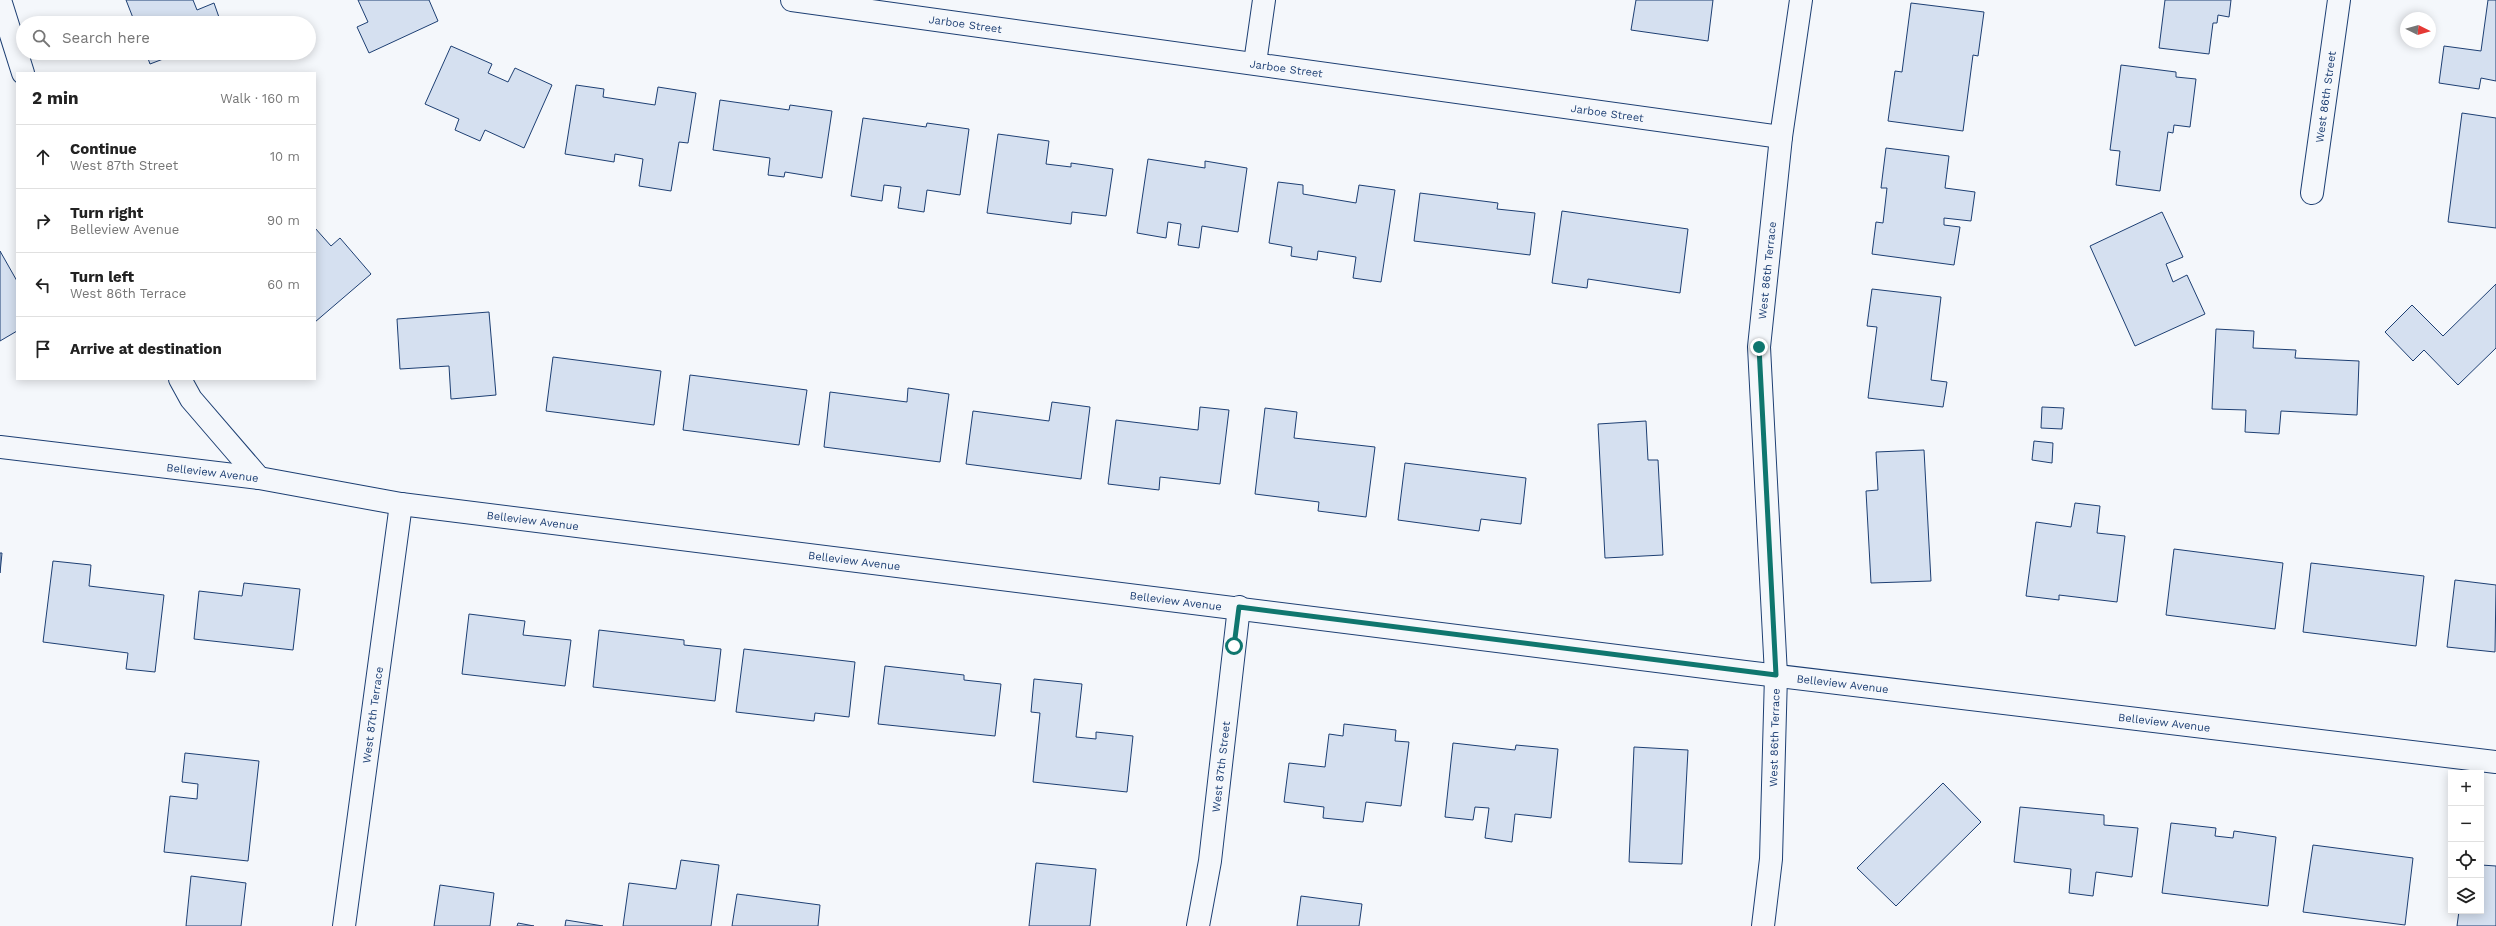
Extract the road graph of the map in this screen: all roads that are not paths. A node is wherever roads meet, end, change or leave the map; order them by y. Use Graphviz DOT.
graph roads {
  1 [pos="0,0"];
  2 [pos="792,0"];
  3 [pos="1264,0"];
  4 [pos="1801,0"];
  5 [pos="2339,0"];
  6 [pos="16,51"];
  7 [pos="19,60"];
  8 [pos="1255,63"];
  9 [pos="23,72"];
  10 [pos="1782,136"];
  11 [pos="2312,193"];
  12 [pos="181,380"];
  13 [pos="0,447"];
  14 [pos="259,478"];
  15 [pos="401,504"];
  16 [pos="1239,607"];
  17 [pos="1776,675"];
  18 [pos="2496,762"];
  19 [pos="344,926"];
  20 [pos="1198,926"];
  21 [pos="1764,926"];
  1 -- 6 [label="street"];
  2 -- 8 [label="street, Jarboe Street"];
  3 -- 8 [label="street"];
  4 -- 10 [label="street, West 86th Terrace"];
  5 -- 11 [label="street, West 86th Street"];
  7 -- 9 [label="street"];
  8 -- 10 [label="street, Jarboe Street"];
  10 -- 17 [label="street, West 86th Terrace"];
  12 -- 14 [label="street"];
  13 -- 14 [label="street, Belleview Avenue"];
  14 -- 15 [label="street, Belleview Avenue"];
  15 -- 16 [label="street, Belleview Avenue"];
  15 -- 19 [label="street, West 87th Terrace"];
  16 -- 17 [label="street, Belleview Avenue"];
  16 -- 20 [label="street, West 87th Street"];
  17 -- 18 [label="street, Belleview Avenue"];
  17 -- 21 [label="street, West 86th Terrace"];
}
